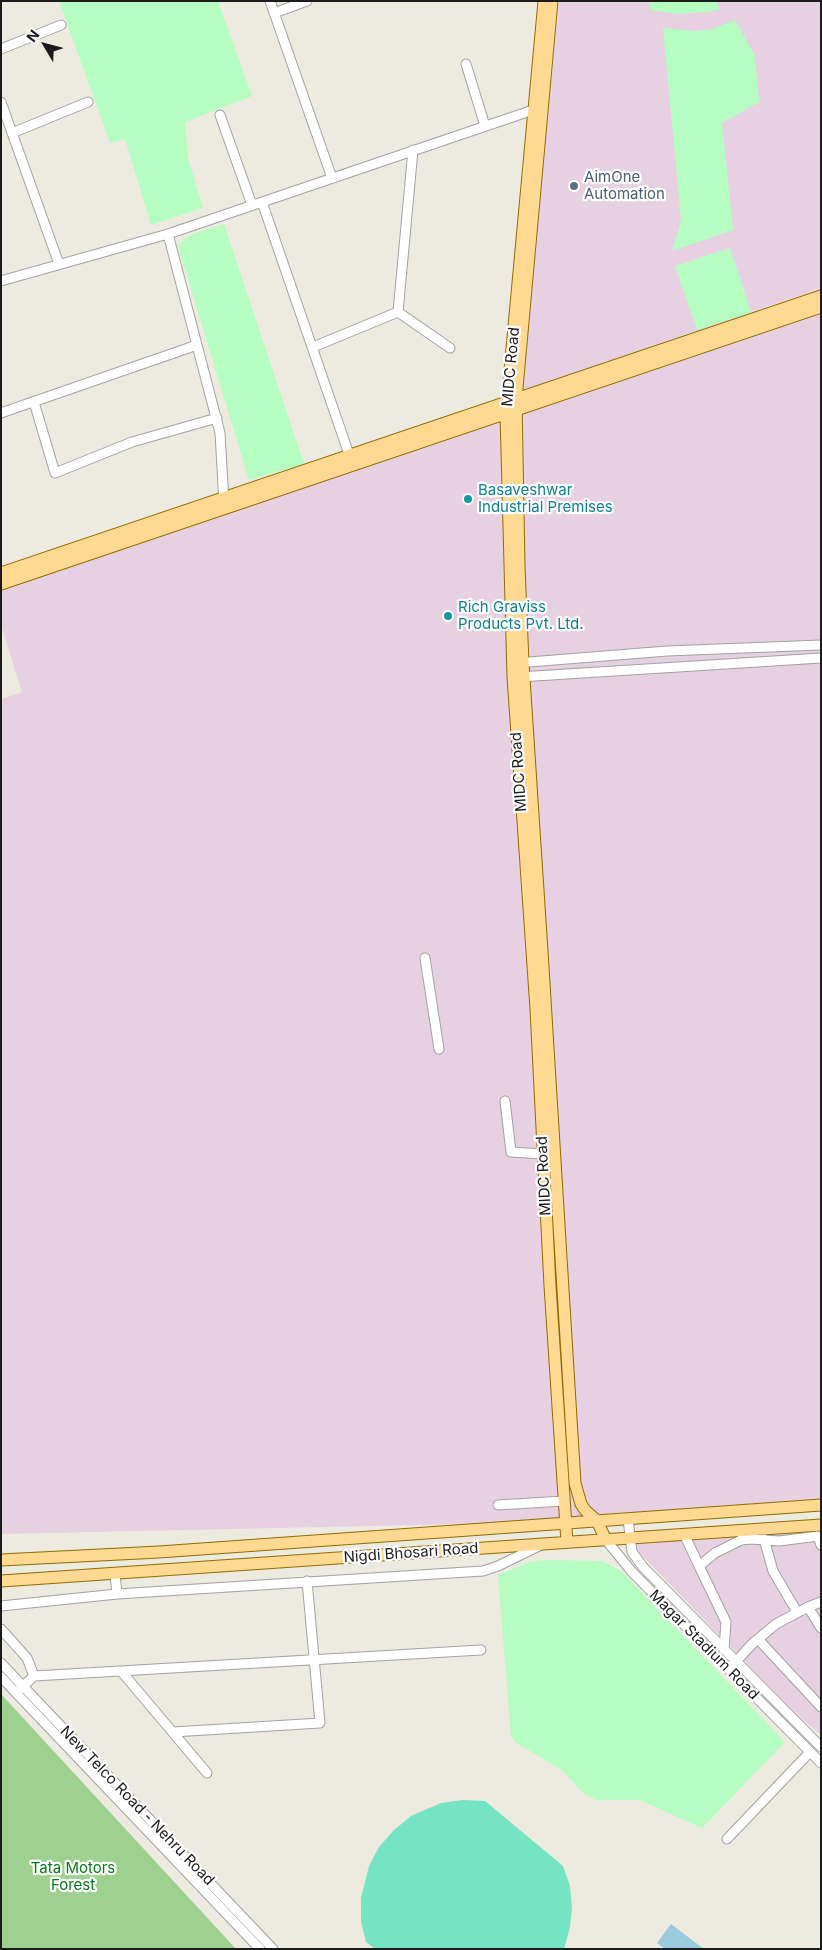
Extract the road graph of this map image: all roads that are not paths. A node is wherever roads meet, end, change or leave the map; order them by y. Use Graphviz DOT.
graph roads {
  1 [pos="270,1"];
  2 [pos="307,1"];
  3 [pos="544,1"];
  4 [pos="552,1"];
  5 [pos="274,13"];
  6 [pos="61,25"];
  7 [pos="1,49"];
  8 [pos="466,64"];
  9 [pos="1,102"];
  10 [pos="88,102"];
  11 [pos="538,108"];
  12 [pos="220,115"];
  13 [pos="485,126"];
  14 [pos="12,133"];
  15 [pos="413,150"];
  16 [pos="332,178"];
  17 [pos="262,202"];
  18 [pos="252,205"];
  19 [pos="168,234"];
  20 [pos="58,264"];
  21 [pos="1,281"];
  22 [pos="821,296"];
  23 [pos="821,307"];
  24 [pos="398,312"];
  25 [pos="197,345"];
  26 [pos="313,347"];
  27 [pos="450,348"];
  28 [pos="34,402"];
  29 [pos="511,406"];
  30 [pos="1,413"];
  31 [pos="217,418"];
  32 [pos="352,460"];
  33 [pos="224,503"];
  34 [pos="1,573"];
  35 [pos="1,584"];
  36 [pos="821,645"];
  37 [pos="821,658"];
  38 [pos="517,663"];
  39 [pos="518,677"];
  40 [pos="424,958"];
  41 [pos="439,1049"];
  42 [pos="545,1082"];
  43 [pos="505,1101"];
  44 [pos="543,1154"];
  45 [pos="564,1501"];
  46 [pos="498,1504"];
  47 [pos="821,1505"];
  48 [pos="628,1519"];
  49 [pos="597,1521"];
  50 [pos="566,1523"];
  51 [pos="821,1525"];
  52 [pos="684,1534"];
  53 [pos="744,1535"];
  54 [pos="630,1538"];
  55 [pos="764,1539"];
  56 [pos="606,1540"];
  57 [pos="567,1542"];
  58 [pos="544,1544"];
  59 [pos="821,1545"];
  60 [pos="1,1560"];
  61 [pos="699,1566"];
  62 [pos="115,1574"];
  63 [pos="1,1581"];
  64 [pos="307,1581"];
  65 [pos="117,1594"];
  66 [pos="821,1602"];
  67 [pos="1,1606"];
  68 [pos="808,1607"];
  69 [pos="797,1612"];
  70 [pos="821,1628"];
  71 [pos="1,1629"];
  72 [pos="758,1639"];
  73 [pos="481,1650"];
  74 [pos="724,1650"];
  75 [pos="314,1660"];
  76 [pos="736,1662"];
  77 [pos="1,1663"];
  78 [pos="729,1670"];
  79 [pos="121,1671"];
  80 [pos="34,1676"];
  81 [pos="1,1677"];
  82 [pos="23,1686"];
  83 [pos="16,1693"];
  84 [pos="820,1706"];
  85 [pos="173,1732"];
  86 [pos="816,1738"];
  87 [pos="798,1739"];
  88 [pos="821,1747"];
  89 [pos="810,1752"];
  90 [pos="821,1763"];
  91 [pos="207,1773"];
  92 [pos="149,1818"];
  93 [pos="141,1824"];
  94 [pos="727,1840"];
  95 [pos="260,1949"];
  96 [pos="273,1949"];
  1 -- 5 [label="street"];
  2 -- 5 [label="street"];
  3 -- 11 [label="main road, MIDC Road"];
  4 -- 11 [label="main road, MIDC Road"];
  5 -- 16 [label="street"];
  6 -- 7 [label="street"];
  8 -- 13 [label="street"];
  9 -- 14 [label="street"];
  10 -- 14 [label="street"];
  11 -- 13 [label="street"];
  11 -- 29 [label="main road, MIDC Road"];
  12 -- 18 [label="street"];
  13 -- 15 [label="street"];
  14 -- 20 [label="street"];
  15 -- 16 [label="street"];
  15 -- 24 [label="street"];
  16 -- 17 [label="street"];
  17 -- 18 [label="street"];
  17 -- 26 [label="street"];
  18 -- 19 [label="street"];
  19 -- 20 [label="street"];
  19 -- 25 [label="street"];
  20 -- 21 [label="street"];
  22 -- 29 [label="main road"];
  23 -- 29 [label="main road"];
  24 -- 26 [label="street"];
  24 -- 27 [label="street"];
  25 -- 28 [label="street"];
  25 -- 31 [label="street"];
  26 -- 32 [label="street"];
  28 -- 30 [label="street"];
  28 -- 31 [label="street"];
  29 -- 32 [label="main road"];
  29 -- 38 [label="main road, MIDC Road"];
  31 -- 33 [label="street"];
  32 -- 33 [label="main road"];
  33 -- 34 [label="main road"];
  33 -- 35 [label="main road"];
  36 -- 38 [label="street"];
  37 -- 39 [label="street"];
  38 -- 39 [label="main road, MIDC Road"];
  39 -- 42 [label="main road, MIDC Road"];
  40 -- 41 [label="street"];
  42 -- 44 [label="main road, MIDC Road"];
  42 -- 49 [label="main road, Magar Stadium Road"];
  43 -- 44 [label="street"];
  44 -- 45 [label="main road, MIDC Road"];
  45 -- 46 [label="street"];
  45 -- 50 [label="main road, MIDC Road"];
  47 -- 48 [label="main road, Nigdi Bhosari Road"];
  48 -- 49 [label="main road, Nigdi Bhosari Road"];
  48 -- 54 [label="street, Magar Stadium Road"];
  49 -- 50 [label="main road, Nigdi Bhosari Road"];
  49 -- 56 [label="main road, Magar Stadium Road"];
  50 -- 57 [label="main road, MIDC Road"];
  50 -- 60 [label="main road, Nigdi Bhosari Road"];
  51 -- 53 [label="main road, Nigdi Bhosari Road"];
  52 -- 53 [label="main road, Nigdi Bhosari Road"];
  52 -- 54 [label="main road, Nigdi Bhosari Road"];
  52 -- 61 [label="street"];
  53 -- 55 [label="street"];
  53 -- 61 [label="street"];
  54 -- 56 [label="main road, Nigdi Bhosari Road"];
  54 -- 74 [label="street, Magar Stadium Road"];
  55 -- 59 [label="street"];
  55 -- 69 [label="street"];
  56 -- 57 [label="main road, Nigdi Bhosari Road"];
  56 -- 78 [label="street, Magar Stadium Road"];
  57 -- 58 [label="main road, Nigdi Bhosari Road"];
  58 -- 62 [label="main road, Nigdi Bhosari Road"];
  58 -- 64 [label="street"];
  61 -- 74 [label="street"];
  62 -- 63 [label="main road, Nigdi Bhosari Road"];
  62 -- 65 [label="street"];
  64 -- 65 [label="street"];
  64 -- 75 [label="street"];
  65 -- 67 [label="street"];
  66 -- 68 [label="street"];
  68 -- 69 [label="street"];
  68 -- 70 [label="street"];
  69 -- 72 [label="street"];
  71 -- 80 [label="street"];
  72 -- 76 [label="street"];
  72 -- 84 [label="street"];
  73 -- 75 [label="street"];
  74 -- 76 [label="street, Magar Stadium Road"];
  75 -- 79 [label="street"];
  75 -- 85 [label="street"];
  76 -- 78 [label="street"];
  76 -- 86 [label="street, Magar Stadium Road"];
  77 -- 82 [label="street, New Telco Road - Nehru Road"];
  78 -- 87 [label="street, Magar Stadium Road"];
  79 -- 80 [label="street"];
  79 -- 85 [label="street"];
  80 -- 82 [label="street"];
  81 -- 83 [label="street, New Telco Road - Nehru Road"];
  82 -- 83 [label="street"];
  82 -- 92 [label="street, New Telco Road - Nehru Road"];
  83 -- 93 [label="street, New Telco Road - Nehru Road"];
  85 -- 91 [label="street"];
  86 -- 87 [label="street"];
  86 -- 88 [label="street, Magar Stadium Road"];
  87 -- 89 [label="street, Magar Stadium Road"];
  89 -- 90 [label="street, Magar Stadium Road"];
  89 -- 94 [label="street"];
  92 -- 93 [label="street"];
  92 -- 96 [label="street, New Telco Road - Nehru Road"];
  93 -- 95 [label="street, New Telco Road - Nehru Road"];
}
